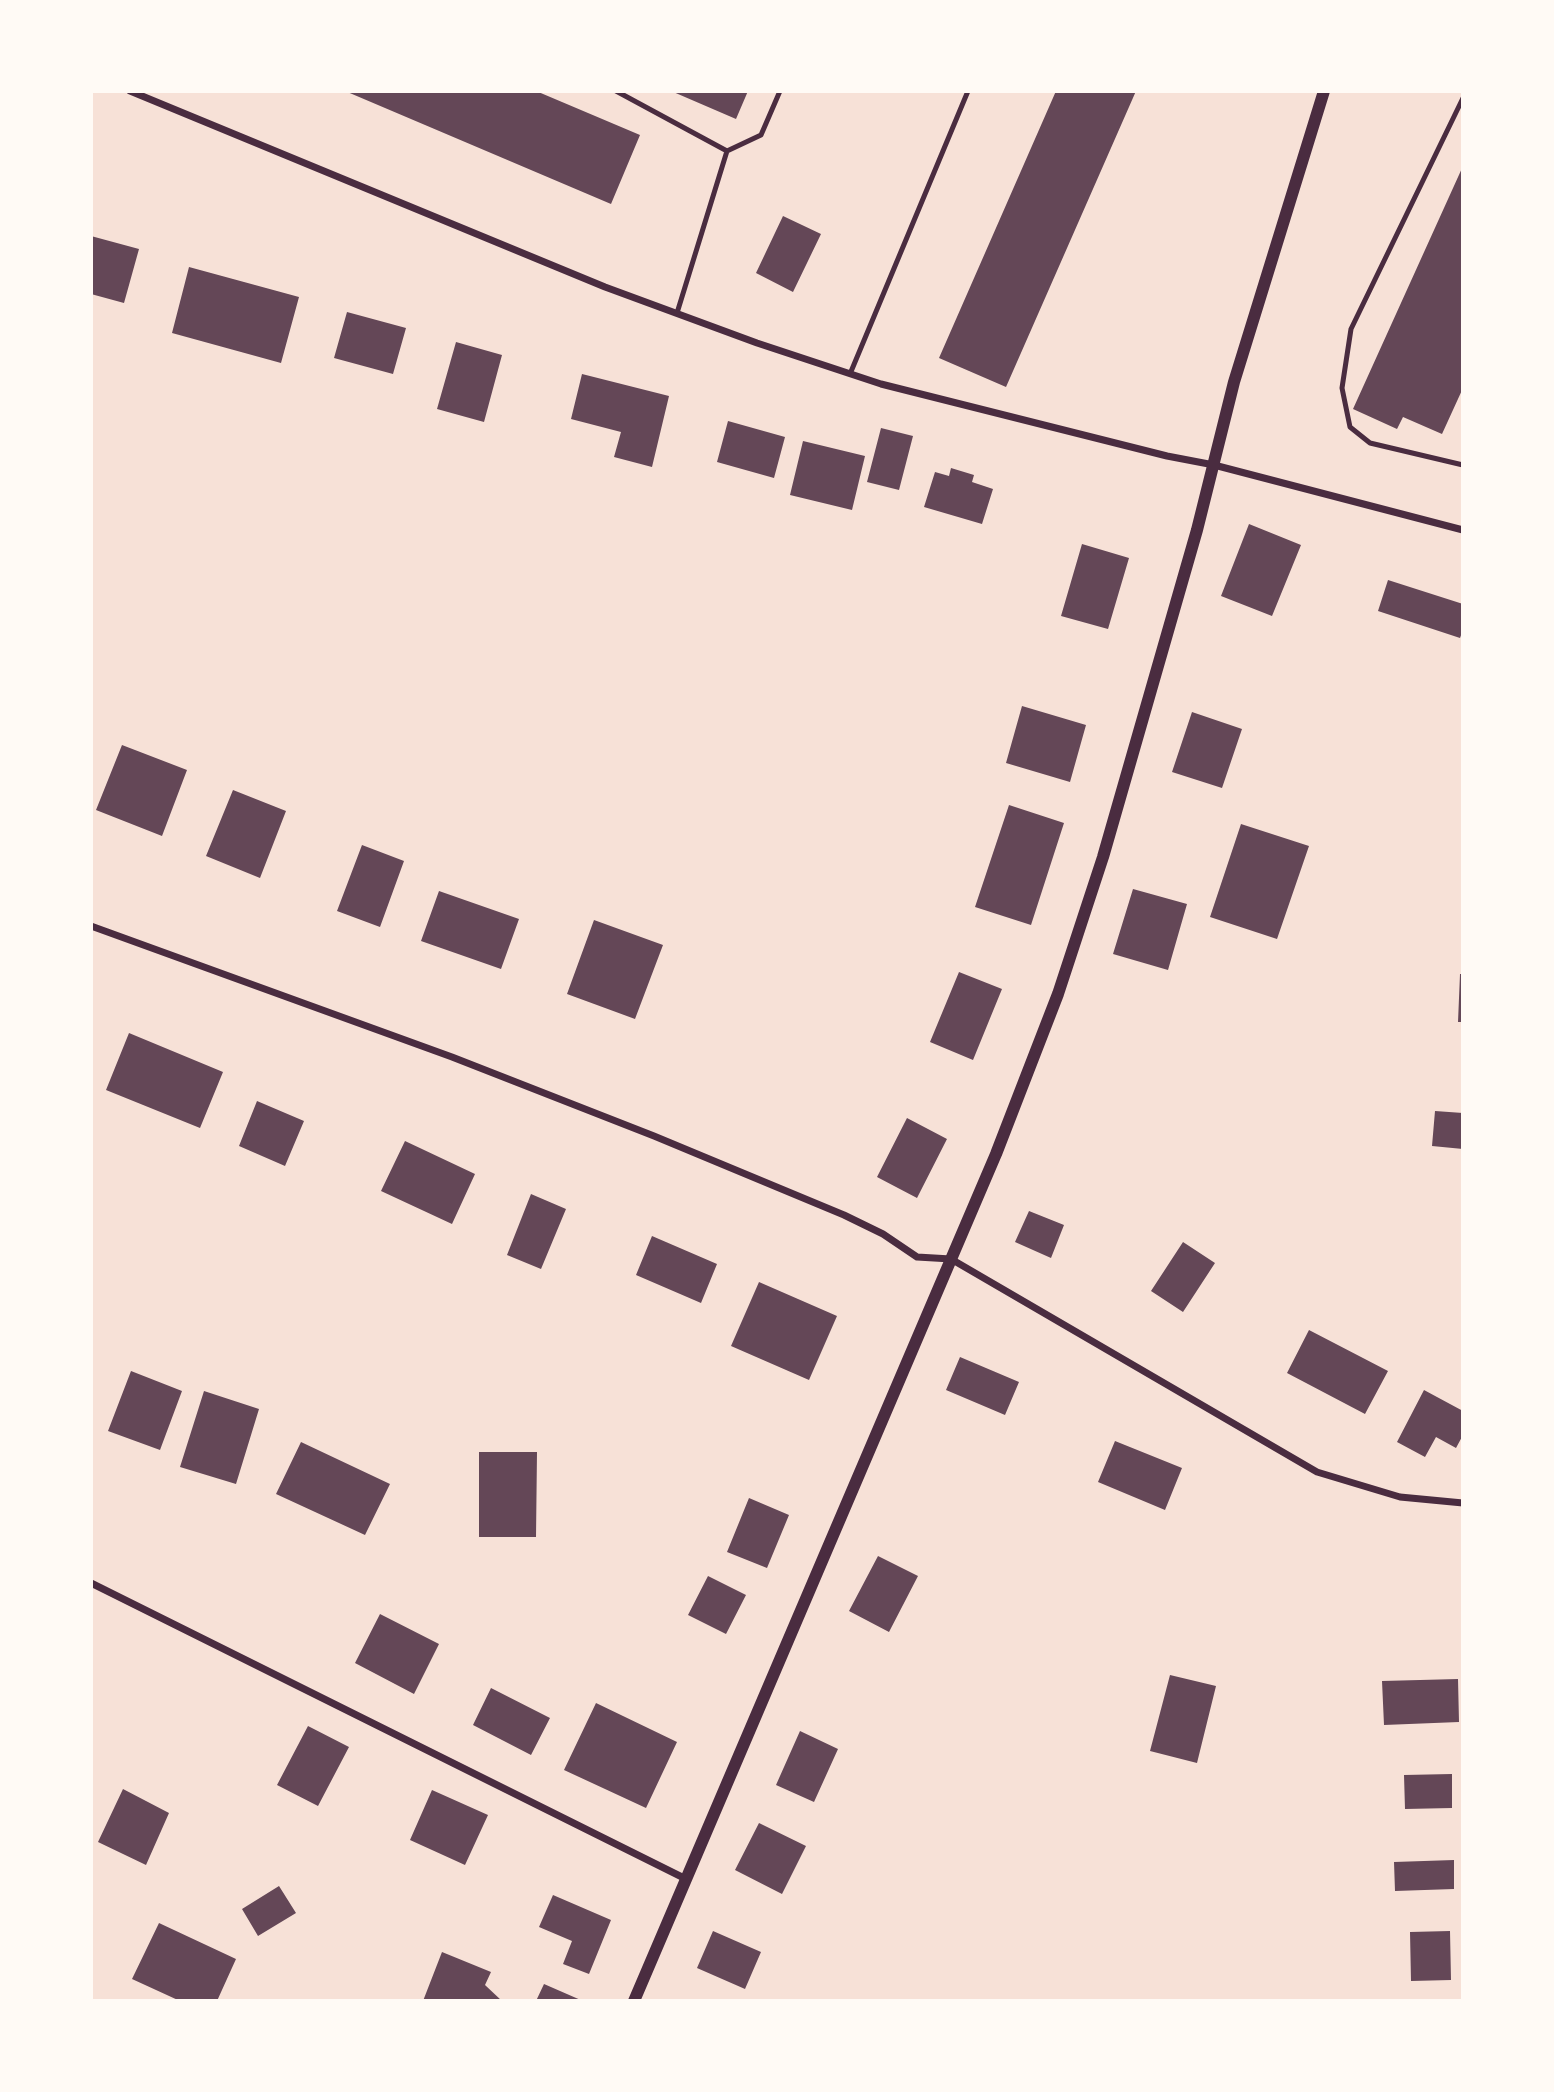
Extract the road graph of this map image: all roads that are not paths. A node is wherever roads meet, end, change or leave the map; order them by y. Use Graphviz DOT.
graph roads {
  1 [pos="130,91"];
  2 [pos="617,91"];
  3 [pos="780,91"];
  4 [pos="968,91"];
  5 [pos="1324,91"];
  6 [pos="626,93"];
  7 [pos="1463,98"];
  8 [pos="727,151"];
  9 [pos="677,313"];
  10 [pos="850,374"];
  11 [pos="1214,465"];
  12 [pos="1463,465"];
  13 [pos="1463,530"];
  14 [pos="91,926"];
  15 [pos="951,1259"];
  16 [pos="1463,1503"];
  17 [pos="91,1583"];
  18 [pos="686,1879"];
  19 [pos="634,2001"];
  1 -- 9 [label="street"];
  2 -- 6 [label="lane"];
  3 -- 8 [label="lane"];
  4 -- 10 [label="lane"];
  5 -- 11 [label="street"];
  6 -- 8 [label="lane"];
  7 -- 12 [label="lane"];
  8 -- 9 [label="lane"];
  9 -- 10 [label="street"];
  10 -- 11 [label="street"];
  11 -- 13 [label="street"];
  11 -- 15 [label="street"];
  14 -- 15 [label="street"];
  15 -- 16 [label="street"];
  15 -- 18 [label="street"];
  17 -- 18 [label="street"];
  18 -- 19 [label="street"];
}
